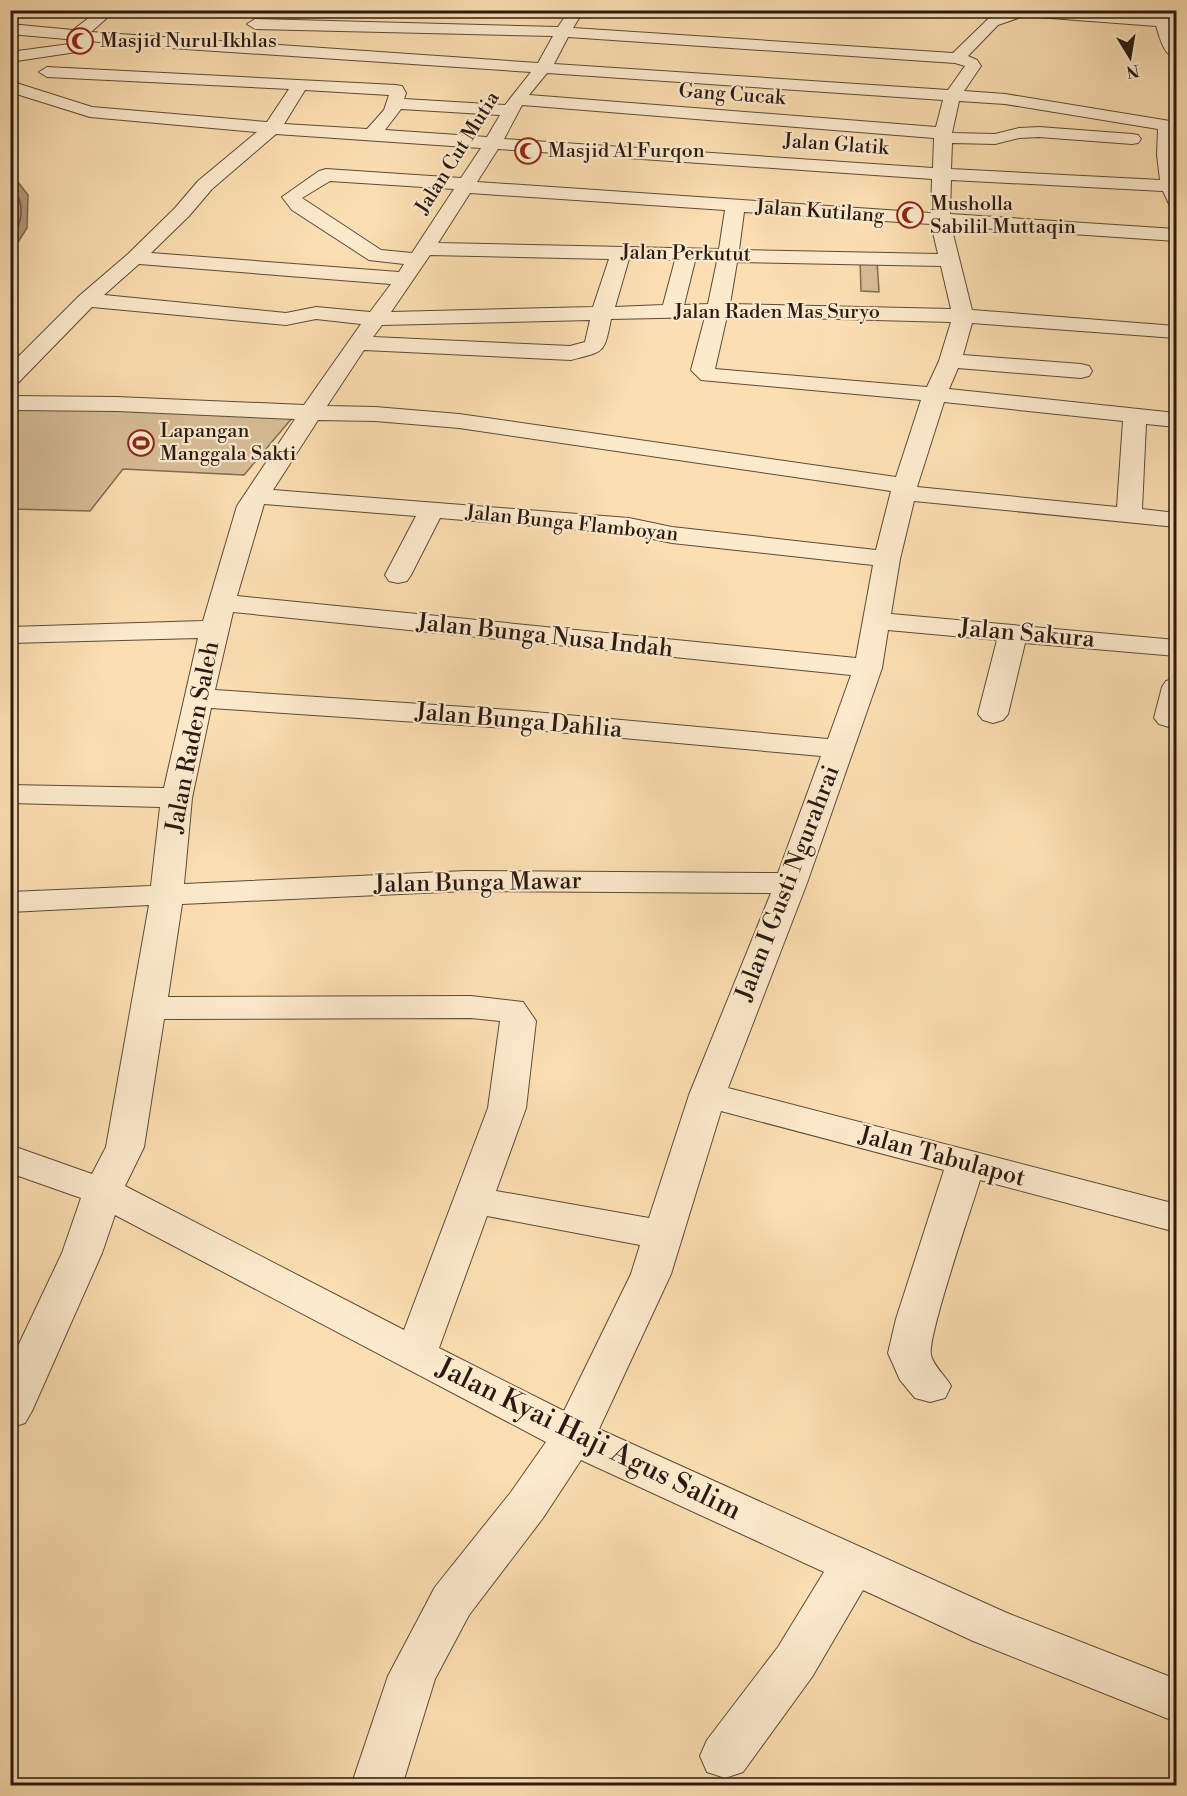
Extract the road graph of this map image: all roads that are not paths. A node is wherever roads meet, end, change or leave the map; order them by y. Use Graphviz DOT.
graph roads {
  1 [pos="109,10"];
  2 [pos="575,10"];
  3 [pos="1014,11"];
  4 [pos="1114,14"];
  5 [pos="263,16"];
  6 [pos="368,18"];
  7 [pos="1169,22"];
  8 [pos="10,29"];
  9 [pos="564,32"];
  10 [pos="78,41"];
  11 [pos="232,47"];
  12 [pos="874,52"];
  13 [pos="1176,53"];
  14 [pos="344,55"];
  15 [pos="10,57"];
  16 [pos="365,57"];
  17 [pos="957,58"];
  18 [pos="543,68"];
  19 [pos="47,72"];
  20 [pos="856,78"];
  21 [pos="198,79"];
  22 [pos="300,85"];
  23 [pos="339,87"];
  24 [pos="16,88"];
  25 [pos="952,96"];
  26 [pos="762,99"];
  27 [pos="394,104"];
  28 [pos="514,105"];
  29 [pos="751,117"];
  30 [pos="272,128"];
  31 [pos="1169,132"];
  32 [pos="943,135"];
  33 [pos="371,136"];
  34 [pos="492,144"];
  35 [pos="416,168"];
  36 [pos="941,174"];
  37 [pos="468,181"];
  38 [pos="810,188"];
  39 [pos="1175,190"];
  40 [pos="735,206"];
  41 [pos="940,220"];
  42 [pos="1176,235"];
  43 [pos="621,253"];
  44 [pos="421,254"];
  45 [pos="687,254"];
  46 [pos="730,255"];
  47 [pos="376,256"];
  48 [pos="135,258"];
  49 [pos="948,260"];
  50 [pos="359,275"];
  51 [pos="405,279"];
  52 [pos="86,300"];
  53 [pos="719,310"];
  54 [pos="672,311"];
  55 [pos="602,313"];
  56 [pos="523,315"];
  57 [pos="963,316"];
  58 [pos="377,319"];
  59 [pos="1086,325"];
  60 [pos="1176,332"];
  61 [pos="358,343"];
  62 [pos="512,351"];
  63 [pos="950,361"];
  64 [pos="1081,371"];
  65 [pos="10,378"];
  66 [pos="934,396"];
  67 [pos="10,403"];
  68 [pos="1076,410"];
  69 [pos="311,413"];
  70 [pos="1135,416"];
  71 [pos="1176,420"];
  72 [pos="905,490"];
  73 [pos="256,496"];
  74 [pos="432,509"];
  75 [pos="1129,514"];
  76 [pos="1176,520"];
  77 [pos="887,560"];
  78 [pos="398,574"];
  79 [pos="218,616"];
  80 [pos="878,621"];
  81 [pos="1013,633"];
  82 [pos="10,635"];
  83 [pos="1176,648"];
  84 [pos="868,668"];
  85 [pos="1176,687"];
  86 [pos="199,698"];
  87 [pos="993,714"];
  88 [pos="1169,718"];
  89 [pos="838,749"];
  90 [pos="10,794"];
  91 [pos="177,798"];
  92 [pos="791,883"];
  93 [pos="166,894"];
  94 [pos="10,902"];
  95 [pos="150,1008"];
  96 [pos="706,1095"];
  97 [pos="10,1158"];
  98 [pos="966,1163"];
  99 [pos="103,1191"];
  100 [pos="472,1200"];
  101 [pos="1176,1218"];
  102 [pos="663,1235"];
  103 [pos="23,1350"];
  104 [pos="416,1353"];
  105 [pos="930,1386"];
  106 [pos="10,1411"];
  107 [pos="573,1437"];
  108 [pos="853,1565"];
  109 [pos="1176,1701"];
  110 [pos="725,1756"];
  111 [pos="376,1785"];
  1 -- 10 [label="street"];
  2 -- 9 [label="street, Jalan Cut Mutia"];
  3 -- 4 [label="street"];
  3 -- 17 [label="street"];
  4 -- 7 [label="street"];
  5 -- 6 [label="street"];
  5 -- 11 [label="street"];
  6 -- 9 [label="street"];
  6 -- 14 [label="street"];
  7 -- 13 [label="street"];
  8 -- 10 [label="street"];
  9 -- 12 [label="street"];
  9 -- 18 [label="street, Jalan Cut Mutia"];
  10 -- 11 [label="street"];
  10 -- 15 [label="street"];
  10 -- 19 [label="street"];
  11 -- 14 [label="street"];
  11 -- 21 [label="street"];
  12 -- 17 [label="street"];
  12 -- 20 [label="street"];
  14 -- 16 [label="street"];
  16 -- 18 [label="street"];
  16 -- 23 [label="street"];
  17 -- 25 [label="street"];
  18 -- 20 [label="street"];
  18 -- 28 [label="street, Jalan Cut Mutia"];
  19 -- 21 [label="street"];
  19 -- 24 [label="street"];
  20 -- 25 [label="street"];
  21 -- 22 [label="street"];
  22 -- 23 [label="street"];
  22 -- 30 [label="street"];
  23 -- 27 [label="street"];
  24 -- 30 [label="street, Jalan Glatik"];
  25 -- 31 [label="street"];
  25 -- 32 [label="street"];
  26 -- 29 [label="street"];
  27 -- 28 [label="street, Gang Cucak"];
  27 -- 33 [label="street"];
  28 -- 29 [label="street, Gang Cucak"];
  28 -- 34 [label="street, Jalan Cut Mutia"];
  29 -- 32 [label="street, Gang Cucak"];
  30 -- 33 [label="street, Jalan Glatik"];
  30 -- 48 [label="street"];
  31 -- 32 [label="street, Gang Cucak"];
  31 -- 39 [label="street"];
  32 -- 36 [label="street"];
  33 -- 34 [label="street, Jalan Glatik"];
  34 -- 37 [label="street, Jalan Cut Mutia"];
  34 -- 38 [label="street, Jalan Glatik"];
  35 -- 37 [label="street"];
  36 -- 38 [label="street, Jalan Glatik"];
  36 -- 39 [label="street, Jalan Glatik"];
  36 -- 41 [label="street"];
  37 -- 40 [label="street, Jalan Kutilang"];
  37 -- 44 [label="street, Jalan Cut Mutia"];
  37 -- 47 [label="street"];
  38 -- 40 [label="street, Jalan Kutilang"];
  38 -- 41 [label="street, Jalan Kutilang"];
  40 -- 46 [label="street"];
  41 -- 42 [label="street, Jalan Kutilang"];
  41 -- 49 [label="street"];
  43 -- 44 [label="street, Jalan Perkutut"];
  43 -- 45 [label="street, Jalan Perkutut"];
  43 -- 55 [label="street"];
  44 -- 47 [label="street, Jalan Perkutut"];
  44 -- 51 [label="street, Jalan Cut Mutia"];
  45 -- 46 [label="street, Jalan Perkutut"];
  45 -- 54 [label="street"];
  46 -- 49 [label="street, Jalan Perkutut"];
  46 -- 53 [label="street"];
  47 -- 50 [label="street"];
  48 -- 50 [label="street"];
  48 -- 52 [label="street"];
  49 -- 57 [label="street"];
  50 -- 51 [label="street"];
  51 -- 58 [label="street, Jalan Cut Mutia"];
  52 -- 58 [label="street, Jalan Raden Mas Suryo"];
  52 -- 65 [label="street"];
  53 -- 54 [label="street, Jalan Raden Mas Suryo"];
  53 -- 57 [label="street, Jalan Raden Mas Suryo"];
  53 -- 66 [label="street"];
  54 -- 55 [label="street, Jalan Raden Mas Suryo"];
  55 -- 56 [label="street, Jalan Raden Mas Suryo"];
  55 -- 62 [label="street"];
  56 -- 58 [label="street, Jalan Raden Mas Suryo"];
  56 -- 62 [label="street"];
  57 -- 59 [label="street, Jalan Raden Mas Suryo"];
  57 -- 63 [label="street, Jalan I Gusti Ngurahrai"];
  58 -- 61 [label="street, Jalan Raden Saleh"];
  59 -- 60 [label="street, Jalan Raden Mas Suryo"];
  59 -- 64 [label="street"];
  61 -- 62 [label="street"];
  61 -- 69 [label="street, Jalan Raden Saleh"];
  63 -- 64 [label="street"];
  63 -- 66 [label="street, Jalan I Gusti Ngurahrai"];
  64 -- 68 [label="street"];
  66 -- 68 [label="street"];
  66 -- 72 [label="street, Jalan I Gusti Ngurahrai"];
  67 -- 69 [label="street"];
  68 -- 70 [label="street"];
  69 -- 72 [label="street"];
  69 -- 73 [label="street, Jalan Raden Saleh"];
  70 -- 71 [label="street"];
  70 -- 75 [label="street"];
  72 -- 75 [label="street"];
  72 -- 77 [label="street, Jalan I Gusti Ngurahrai"];
  73 -- 74 [label="street, Jalan Bunga Flamboyan"];
  73 -- 79 [label="street, Jalan Raden Saleh"];
  74 -- 77 [label="street, Jalan Bunga Flamboyan"];
  74 -- 78 [label="street"];
  75 -- 76 [label="street"];
  77 -- 80 [label="street, Jalan I Gusti Ngurahrai"];
  79 -- 82 [label="street, Jalan Bunga Nusa Indah"];
  79 -- 84 [label="street, Jalan Bunga Nusa Indah"];
  79 -- 86 [label="street, Jalan Raden Saleh"];
  80 -- 81 [label="street, Jalan Sakura"];
  80 -- 84 [label="street, Jalan I Gusti Ngurahrai"];
  81 -- 83 [label="street, Jalan Sakura"];
  81 -- 87 [label="street"];
  84 -- 89 [label="street, Jalan I Gusti Ngurahrai"];
  85 -- 88 [label="street"];
  86 -- 89 [label="street, Jalan Bunga Dahlia"];
  86 -- 91 [label="street, Jalan Raden Saleh"];
  89 -- 92 [label="street, Jalan I Gusti Ngurahrai"];
  90 -- 91 [label="street"];
  91 -- 93 [label="street, Jalan Raden Saleh"];
  92 -- 93 [label="street, Jalan Bunga Mawar"];
  92 -- 96 [label="street, Jalan I Gusti Ngurahrai"];
  93 -- 94 [label="street, Jalan Bunga Mawar"];
  93 -- 95 [label="street, Jalan Raden Saleh"];
  95 -- 99 [label="street, Jalan Raden Saleh"];
  95 -- 100 [label="street"];
  96 -- 98 [label="street, Jalan Tabulapot"];
  96 -- 102 [label="street, Jalan I Gusti Ngurahrai"];
  97 -- 99 [label="street, Jalan Kyai Haji Agus Salim"];
  98 -- 101 [label="street, Jalan Tabulapot"];
  98 -- 105 [label="street"];
  99 -- 103 [label="street, Jalan Raden Saleh"];
  99 -- 104 [label="street, Jalan Kyai Haji Agus Salim"];
  100 -- 102 [label="street"];
  100 -- 104 [label="street"];
  102 -- 107 [label="street, Jalan I Gusti Ngurahrai"];
  103 -- 106 [label="street, Jalan Raden Saleh"];
  104 -- 107 [label="street, Jalan Kyai Haji Agus Salim"];
  107 -- 108 [label="street, Jalan Kyai Haji Agus Salim"];
  107 -- 111 [label="street, Jalan I Gusti Ngurahrai"];
  108 -- 109 [label="street, Jalan Kyai Haji Agus Salim"];
  108 -- 110 [label="street"];
}
